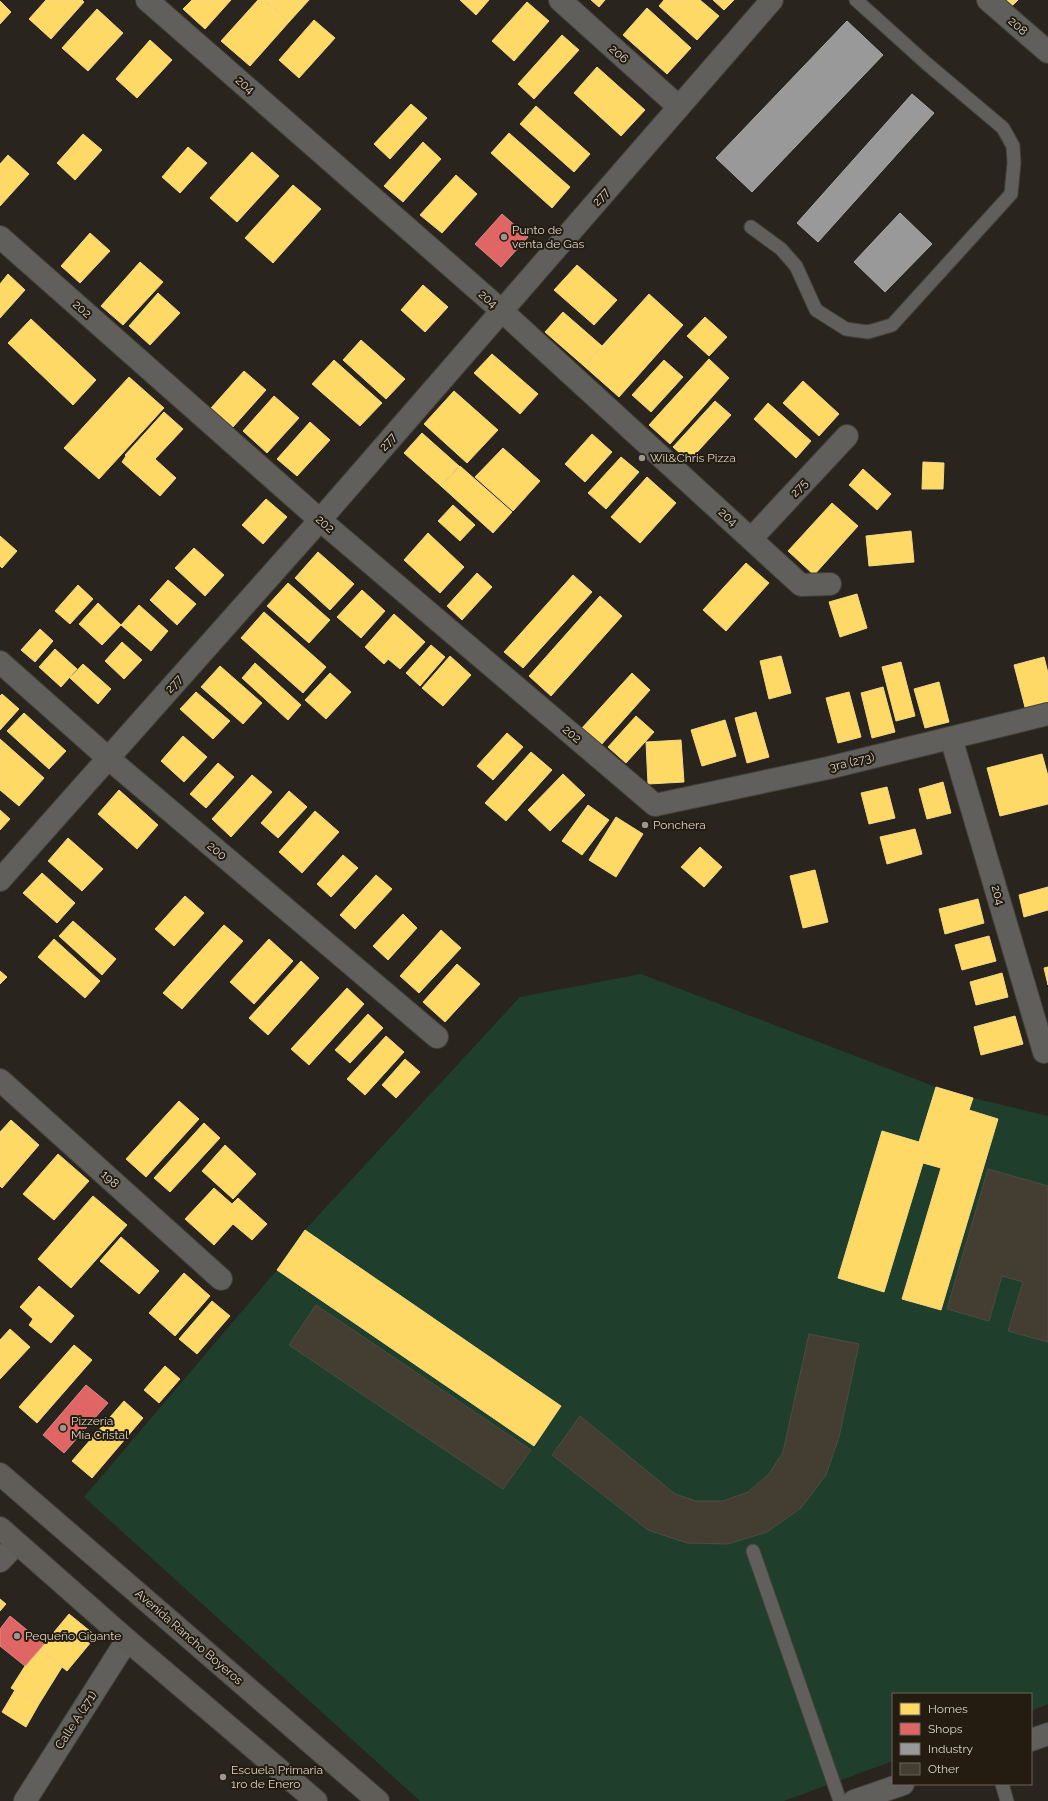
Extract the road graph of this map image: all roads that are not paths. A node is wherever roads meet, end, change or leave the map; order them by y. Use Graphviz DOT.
graph roads {
  1 [pos="147,0"];
  2 [pos="560,0"];
  3 [pos="772,0"];
  4 [pos="856,0"];
  5 [pos="988,0"];
  6 [pos="1048,52"];
  7 [pos="679,107"];
  8 [pos="751,227"];
  9 [pos="0,237"];
  10 [pos="502,311"];
  11 [pos="847,436"];
  12 [pos="320,520"];
  13 [pos="751,539"];
  14 [pos="830,584"];
  15 [pos="0,662"];
  16 [pos="1048,714"];
  17 [pos="951,738"];
  18 [pos="108,758"];
  19 [pos="655,805"];
  20 [pos="0,880"];
  21 [pos="436,1037"];
  22 [pos="1044,1052"];
  23 [pos="0,1080"];
  24 [pos="221,1279"];
  25 [pos="0,1474"];
  26 [pos="0,1528"];
  27 [pos="16,1544"];
  28 [pos="753,1551"];
  29 [pos="0,1561"];
  30 [pos="127,1640"];
  31 [pos="1048,1734"];
  32 [pos="1032,1740"];
  33 [pos="900,1785"];
  34 [pos="1002,1785"];
  35 [pos="25,1801"];
  36 [pos="316,1801"];
  37 [pos="378,1801"];
  38 [pos="840,1801"];
  39 [pos="854,1801"];
  40 [pos="1008,1801"];
  1 -- 10 [label="street, 204"];
  2 -- 7 [label="street, 206"];
  3 -- 7 [label="street, 277"];
  4 -- 8 [label="lane"];
  5 -- 6 [label="street, 208"];
  7 -- 10 [label="street, 277"];
  9 -- 12 [label="street, 202"];
  10 -- 12 [label="street, 277"];
  10 -- 13 [label="street, 204"];
  11 -- 13 [label="street, 275"];
  12 -- 18 [label="street, 277"];
  12 -- 19 [label="street, 202"];
  13 -- 14 [label="street, 204"];
  15 -- 18 [label="street, 200"];
  16 -- 17 [label="street, 3ra (273)"];
  17 -- 19 [label="street, 3ra (273)"];
  17 -- 22 [label="street, 204"];
  18 -- 20 [label="street, 277"];
  18 -- 21 [label="street, 200"];
  23 -- 24 [label="street, 198"];
  25 -- 37 [label="highway, Avenida Rancho Boyeros"];
  26 -- 27 [label="highway"];
  27 -- 29 [label="street"];
  27 -- 30 [label="highway"];
  28 -- 38 [label="lane"];
  30 -- 35 [label="street, Calle A (271)"];
  30 -- 36 [label="highway"];
  31 -- 32 [label="street"];
  33 -- 39 [label="street"];
  34 -- 40 [label="lane"];
}
